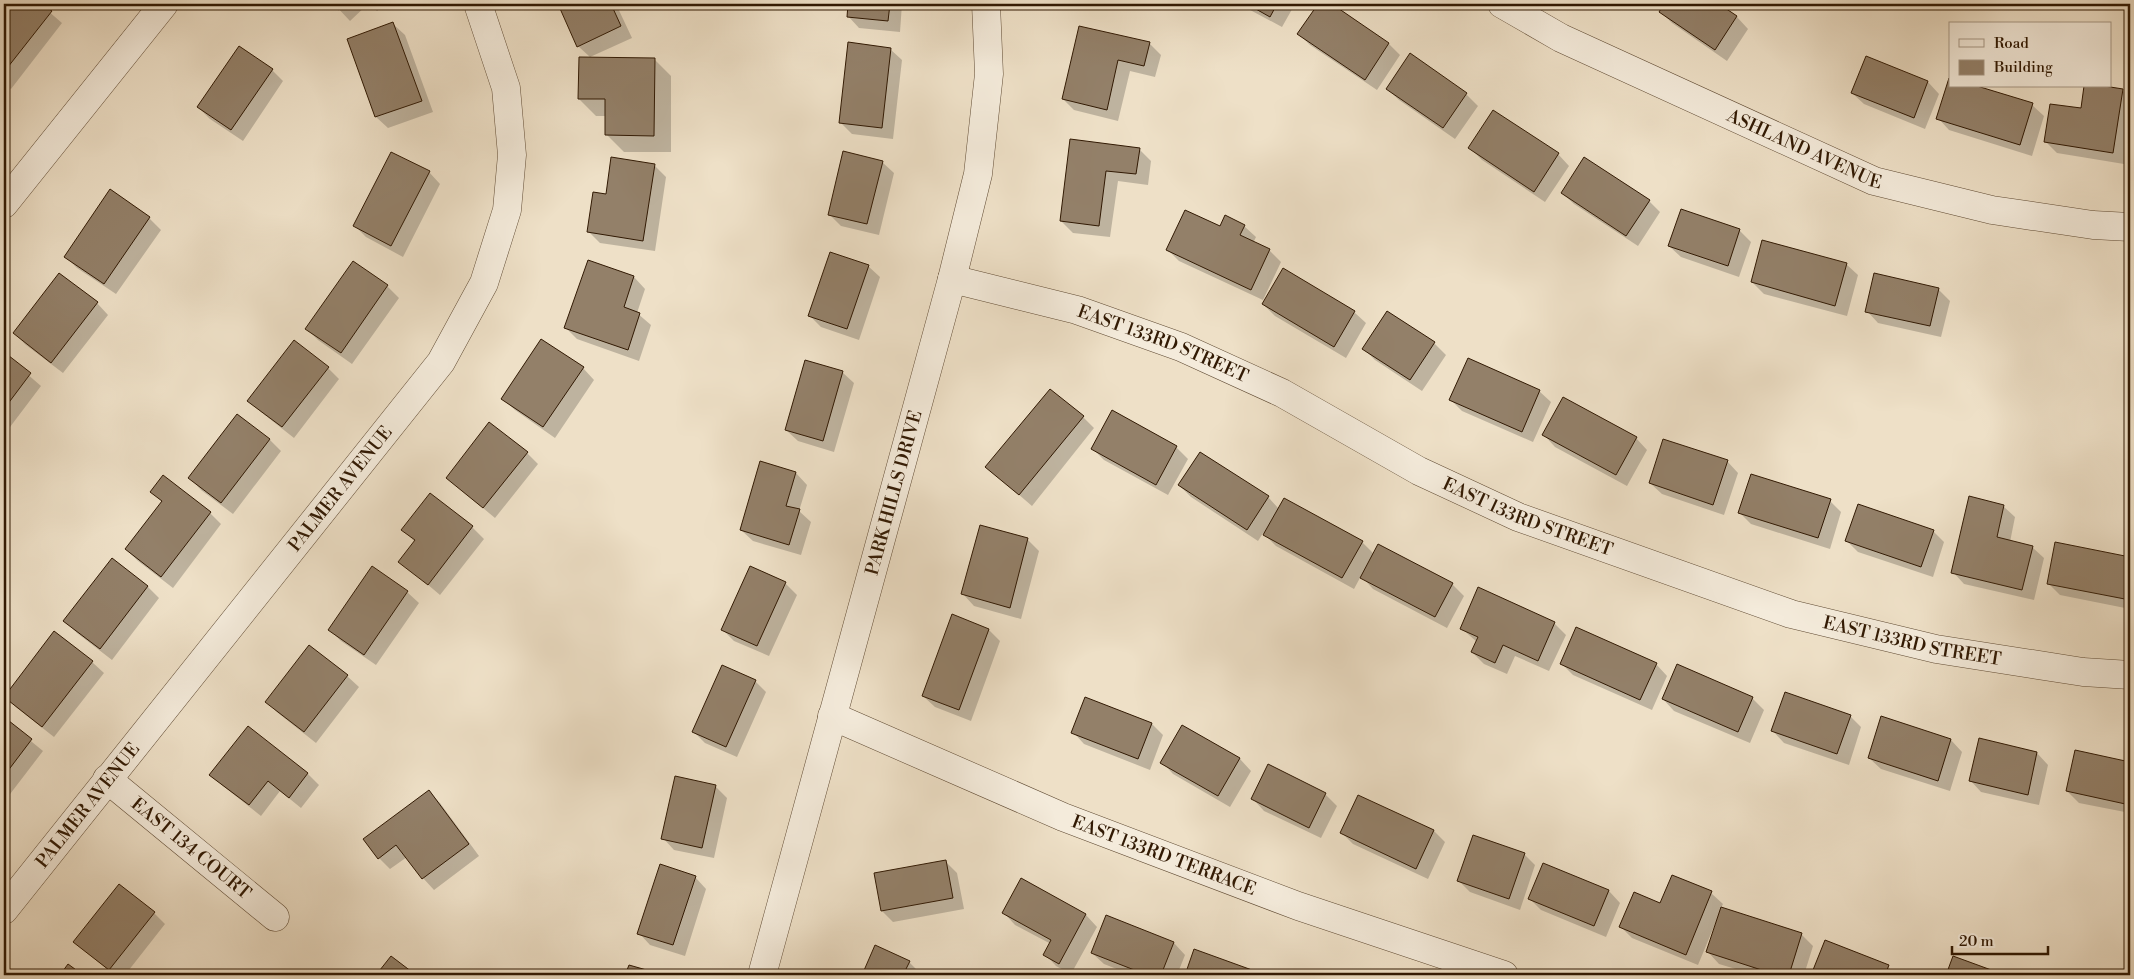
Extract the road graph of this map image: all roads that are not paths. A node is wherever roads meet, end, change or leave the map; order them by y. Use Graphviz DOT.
graph roads {
  1 [pos="164,4"];
  2 [pos="478,4"];
  3 [pos="986,4"];
  4 [pos="1502,4"];
  5 [pos="4,204"];
  6 [pos="2130,227"];
  7 [pos="952,279"];
  8 [pos="2130,675"];
  9 [pos="832,716"];
  10 [pos="107,780"];
  11 [pos="4,910"];
  12 [pos="276,917"];
  13 [pos="762,975"];
  14 [pos="1504,975"];
  1 -- 5 [label="street"];
  2 -- 10 [label="street, PALMER AVENUE"];
  3 -- 7 [label="street, PARK HILLS DRIVE"];
  4 -- 6 [label="street, ASHLAND AVENUE"];
  7 -- 8 [label="street, EAST 133RD STREET"];
  7 -- 9 [label="street, PARK HILLS DRIVE"];
  9 -- 13 [label="street, PARK HILLS DRIVE"];
  9 -- 14 [label="street, EAST 133RD TERRACE"];
  10 -- 11 [label="street, PALMER AVENUE"];
  10 -- 12 [label="street, EAST 134 COURT"];
}
